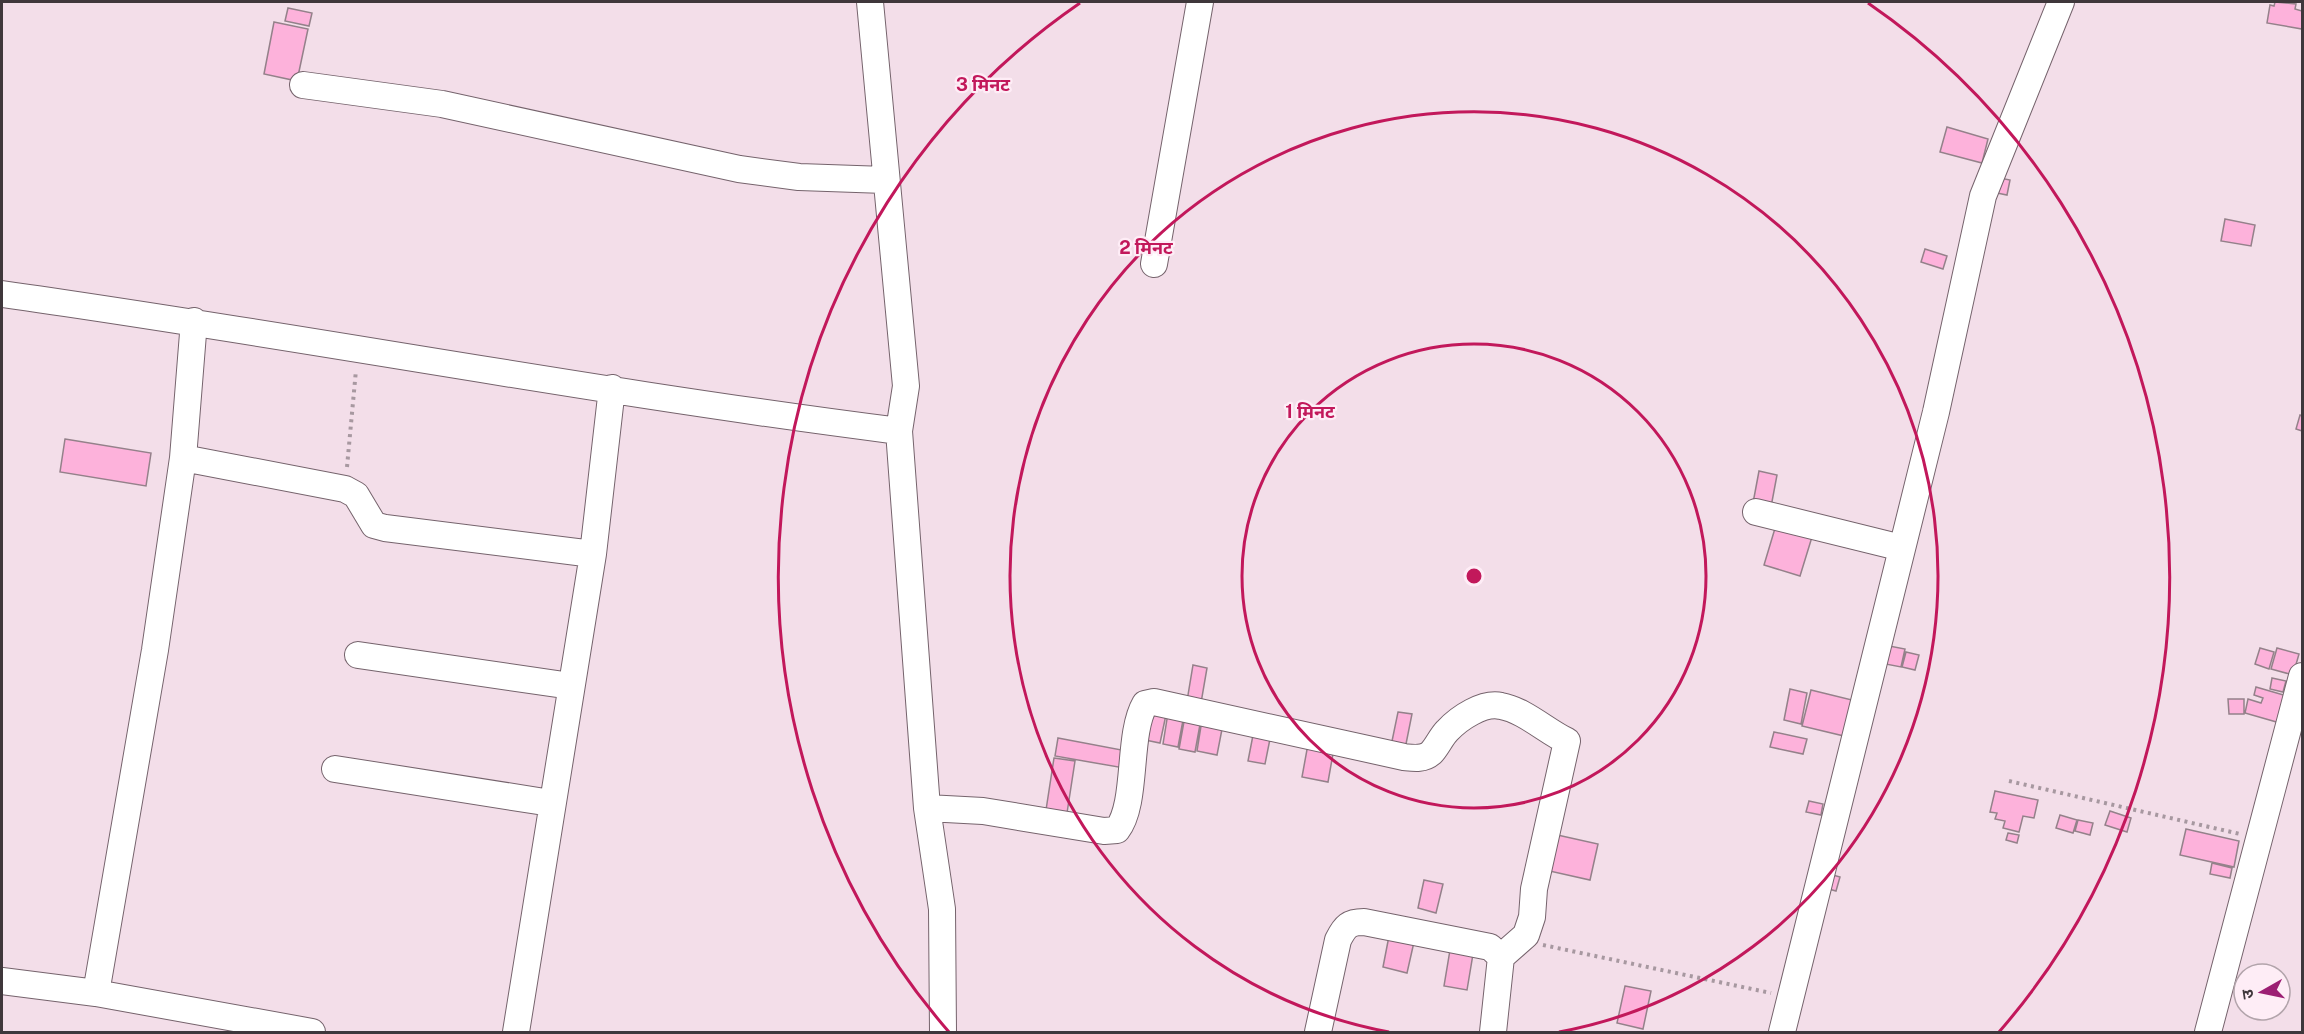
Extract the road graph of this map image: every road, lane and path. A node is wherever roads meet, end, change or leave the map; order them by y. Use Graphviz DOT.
graph roads {
  1 [pos="870,2"];
  2 [pos="1200,2"];
  3 [pos="2061,2"];
  4 [pos="303,85"];
  5 [pos="885,180"];
  6 [pos="1154,264"];
  7 [pos="2,294"];
  8 [pos="194,321"];
  9 [pos="358,351"];
  10 [pos="612,388"];
  11 [pos="899,431"];
  12 [pos="183,458"];
  13 [pos="345,489"];
  14 [pos="1756,512"];
  15 [pos="1902,548"];
  16 [pos="592,554"];
  17 [pos="358,655"];
  18 [pos="2302,676"];
  19 [pos="571,687"];
  20 [pos="335,769"];
  21 [pos="2009,781"];
  22 [pos="551,803"];
  23 [pos="927,808"];
  24 [pos="2261,838"];
  25 [pos="1519,939"];
  26 [pos="1501,957"];
  27 [pos="2,981"];
  28 [pos="96,993"];
  29 [pos="1790,997"];
  30 [pos="301,1032"];
  31 [pos="516,1032"];
  32 [pos="943,1032"];
  33 [pos="1318,1032"];
  34 [pos="1493,1032"];
  35 [pos="1782,1032"];
  36 [pos="2208,1032"];
  1 -- 5 [label="street"];
  2 -- 6 [label="street"];
  3 -- 15 [label="street"];
  4 -- 5 [label="street"];
  5 -- 11 [label="street"];
  7 -- 8 [label="street"];
  8 -- 9 [label="street"];
  8 -- 12 [label="street"];
  9 -- 10 [label="street"];
  9 -- 13 [label="path"];
  10 -- 11 [label="street"];
  10 -- 16 [label="street"];
  11 -- 23 [label="street"];
  12 -- 13 [label="street"];
  12 -- 28 [label="street"];
  13 -- 16 [label="street"];
  14 -- 15 [label="street"];
  15 -- 29 [label="street"];
  16 -- 19 [label="street"];
  17 -- 19 [label="street"];
  18 -- 24 [label="street"];
  19 -- 22 [label="street"];
  20 -- 22 [label="street"];
  21 -- 24 [label="path"];
  22 -- 31 [label="street"];
  23 -- 25 [label="street"];
  23 -- 32 [label="street"];
  24 -- 36 [label="street"];
  25 -- 26 [label="street"];
  25 -- 29 [label="path"];
  26 -- 33 [label="street"];
  26 -- 34 [label="street"];
  27 -- 28 [label="street"];
  28 -- 30 [label="street"];
  29 -- 35 [label="street"];
}
